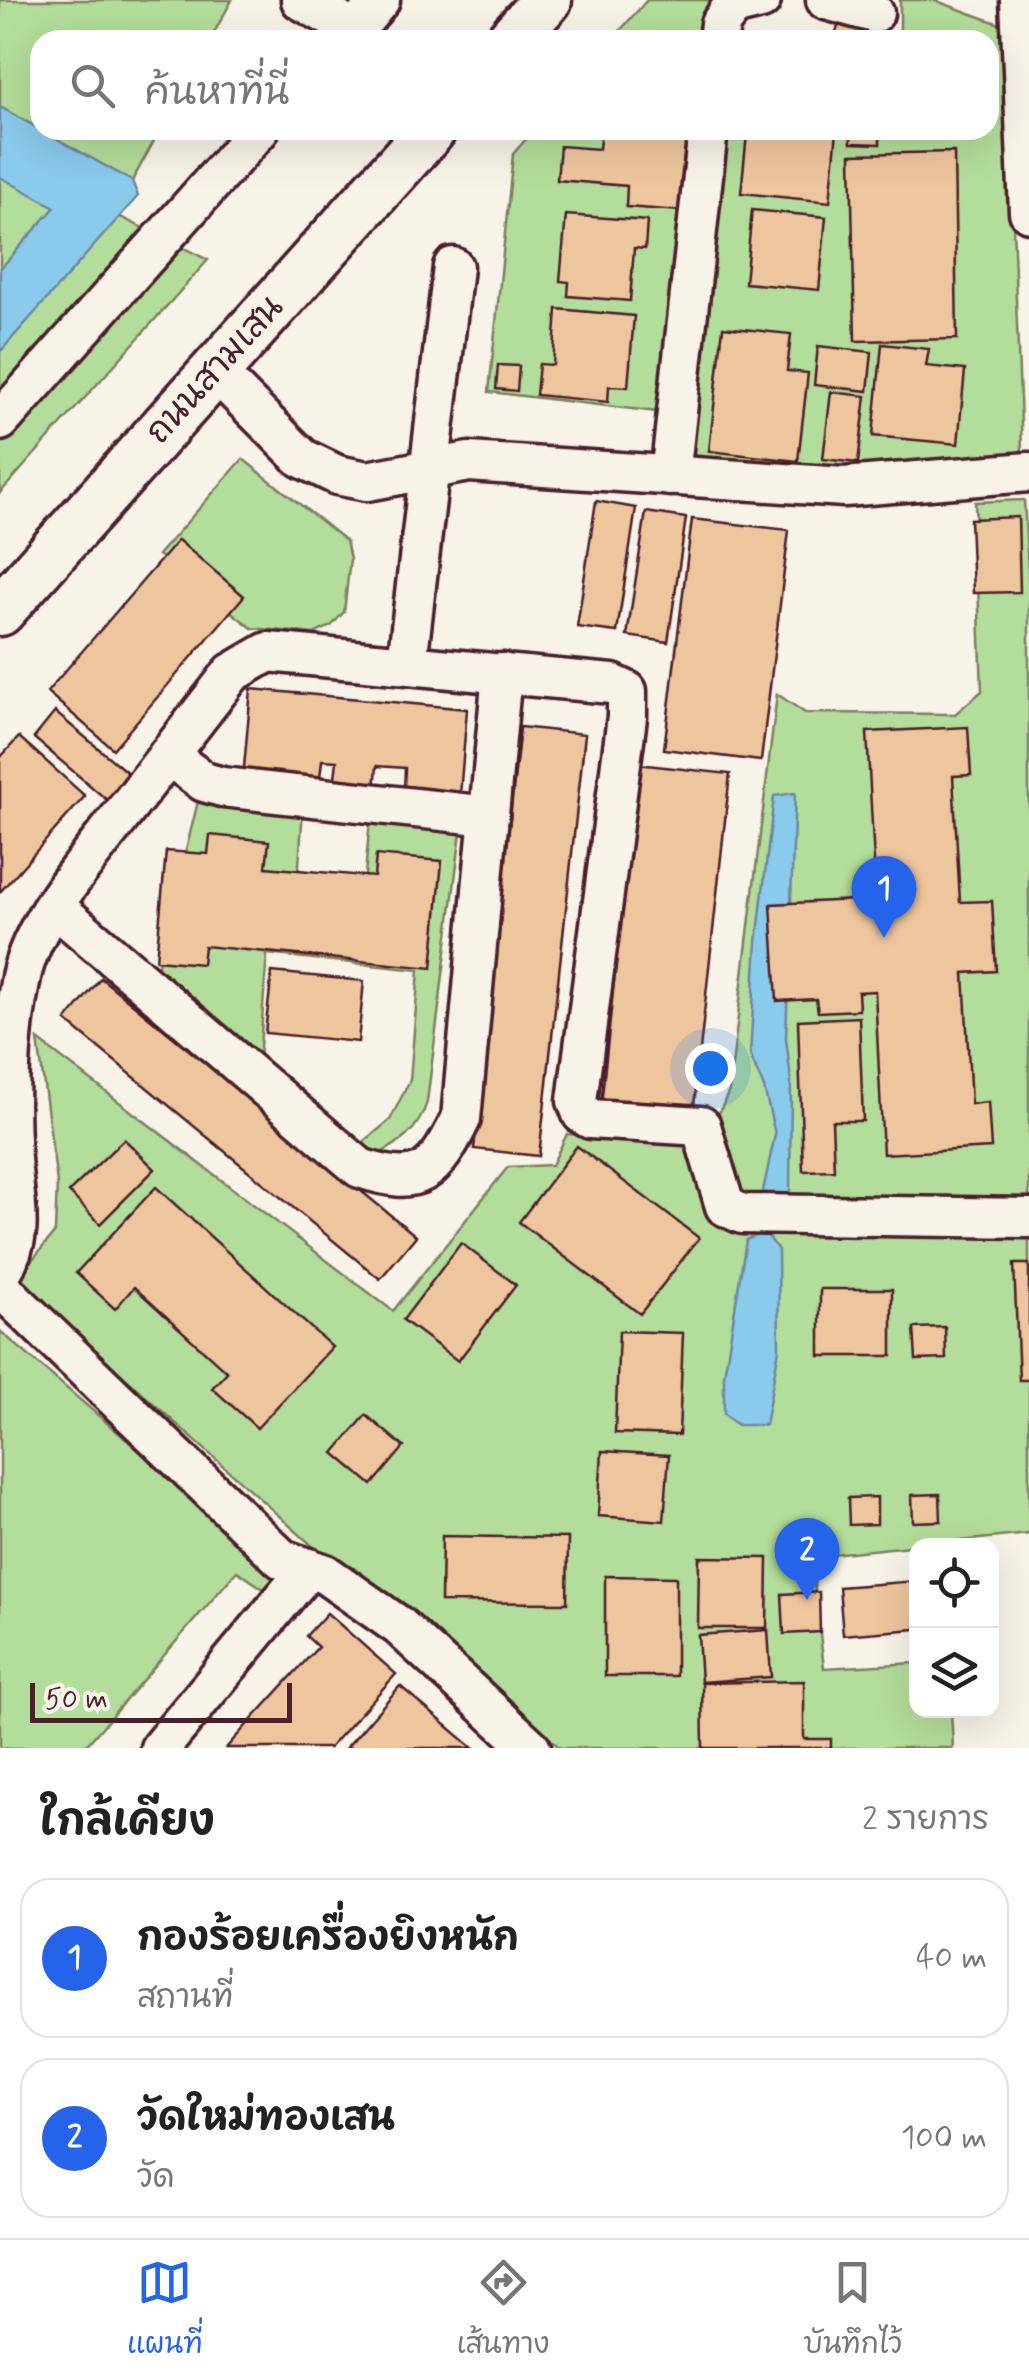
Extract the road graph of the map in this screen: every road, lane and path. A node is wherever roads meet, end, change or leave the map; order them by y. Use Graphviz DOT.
graph roads {
  1 [pos="302,0"];
  2 [pos="380,0"];
  3 [pos="547,0"];
  4 [pos="761,0"];
  5 [pos="826,0"];
  6 [pos="1020,0"];
  7 [pos="874,12"];
  8 [pos="345,30"];
  9 [pos="356,30"];
  10 [pos="521,30"];
  11 [pos="719,30"];
  12 [pos="250,140"];
  13 [pos="422,140"];
  14 [pos="707,140"];
  15 [pos="1029,212"];
  16 [pos="453,267"];
  17 [pos="215,371"];
  18 [pos="0,421"];
  19 [pos="430,470"];
  20 [pos="1029,472"];
  21 [pos="670,476"];
  22 [pos="0,611"];
  23 [pos="407,663"];
  24 [pos="502,672"];
  25 [pos="168,755"];
  26 [pos="489,816"];
  27 [pos="55,907"];
  28 [pos="1029,1218"];
  29 [pos="0,1275"];
  30 [pos="0,1287"];
  31 [pos="309,1568"];
  32 [pos="525,1746"];
  33 [pos="160,1748"];
  1 -- 8 [label="street"];
  2 -- 9 [label="street"];
  3 -- 10 [label="main road"];
  4 -- 11 [label="street"];
  5 -- 7 [label="street"];
  6 -- 15 [label="street"];
  12 -- 18 [label="street"];
  13 -- 17 [label="main road, ถนนสามเสน"];
  14 -- 21 [label="street"];
  16 -- 19 [label="street"];
  17 -- 19 [label="street"];
  17 -- 22 [label="main road, ถนนสามเสน"];
  19 -- 21 [label="street"];
  19 -- 23 [label="street"];
  20 -- 21 [label="street"];
  23 -- 24 [label="street"];
  23 -- 25 [label="street"];
  24 -- 26 [label="street"];
  24 -- 28 [label="street"];
  25 -- 26 [label="street"];
  25 -- 27 [label="street"];
  26 -- 27 [label="street"];
  27 -- 29 [label="street"];
  30 -- 31 [label="street"];
  31 -- 32 [label="street"];
  31 -- 33 [label="street"];
}
